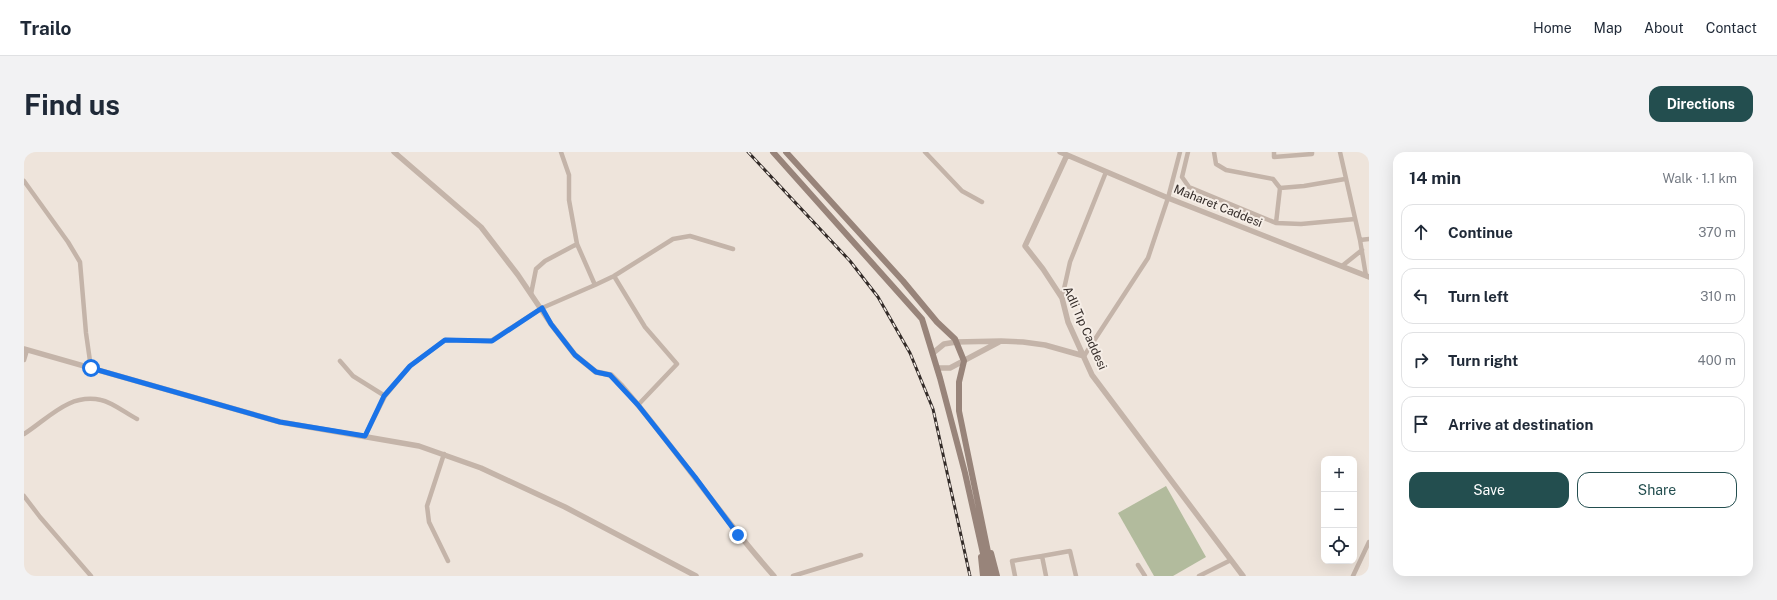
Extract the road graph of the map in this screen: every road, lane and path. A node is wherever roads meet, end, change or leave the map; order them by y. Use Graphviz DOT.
graph roads {
  1 [pos="394,152"];
  2 [pos="561,152"];
  3 [pos="773,152"];
  4 [pos="786,152"];
  5 [pos="926,152"];
  6 [pos="1060,152"];
  7 [pos="1180,152"];
  8 [pos="1188,152"];
  9 [pos="1214,152"];
  10 [pos="1274,152"];
  11 [pos="1312,152"];
  12 [pos="1340,152"];
  13 [pos="1067,155"];
  14 [pos="1106,172"];
  15 [pos="1345,178"];
  16 [pos="24,181"];
  17 [pos="1280,188"];
  18 [pos="1168,198"];
  19 [pos="982,202"];
  20 [pos="1355,219"];
  21 [pos="1276,223"];
  22 [pos="1369,239"];
  23 [pos="1360,240"];
  24 [pos="577,244"];
  25 [pos="733,249"];
  26 [pos="1362,250"];
  27 [pos="1342,266"];
  28 [pos="614,276"];
  29 [pos="1368,276"];
  30 [pos="595,285"];
  31 [pos="531,294"];
  32 [pos="1062,298"];
  33 [pos="542,308"];
  34 [pos="1001,341"];
  35 [pos="956,342"];
  36 [pos="25,350"];
  37 [pos="933,353"];
  38 [pos="1084,356"];
  39 [pos="24,360"];
  40 [pos="340,361"];
  41 [pos="964,361"];
  42 [pos="91,368"];
  43 [pos="937,368"];
  44 [pos="384,396"];
  45 [pos="638,405"];
  46 [pos="137,420"];
  47 [pos="24,434"];
  48 [pos="365,436"];
  49 [pos="444,454"];
  50 [pos="24,496"];
  51 [pos="983,542"];
  52 [pos="1369,542"];
  53 [pos="862,555"];
  54 [pos="1042,556"];
  55 [pos="1231,560"];
  56 [pos="448,561"];
  57 [pos="1138,565"];
  58 [pos="91,576"];
  59 [pos="696,576"];
  60 [pos="774,576"];
  61 [pos="793,576"];
  62 [pos="983,576"];
  63 [pos="988,576"];
  64 [pos="993,576"];
  65 [pos="997,576"];
  66 [pos="1015,576"];
  67 [pos="1046,576"];
  68 [pos="1076,576"];
  69 [pos="1145,576"];
  70 [pos="1199,576"];
  71 [pos="1243,576"];
  72 [pos="1353,576"];
  1 -- 31 [label="street"];
  2 -- 24 [label="street"];
  3 -- 37 [label="main road"];
  4 -- 35 [label="main road"];
  5 -- 19 [label="street"];
  6 -- 13 [label="street, Maharet Caddesi"];
  7 -- 18 [label="street"];
  8 -- 21 [label="street"];
  9 -- 17 [label="street"];
  10 -- 11 [label="street"];
  12 -- 15 [label="street"];
  13 -- 14 [label="street, Maharet Caddesi"];
  13 -- 32 [label="street, Adli Tıp Caddesi"];
  14 -- 18 [label="street, Maharet Caddesi"];
  14 -- 32 [label="street"];
  15 -- 17 [label="street"];
  15 -- 20 [label="street"];
  16 -- 42 [label="street"];
  17 -- 21 [label="street"];
  18 -- 27 [label="street, Maharet Caddesi"];
  18 -- 38 [label="street"];
  20 -- 21 [label="street"];
  20 -- 23 [label="street"];
  22 -- 23 [label="street"];
  23 -- 26 [label="street"];
  24 -- 30 [label="street"];
  24 -- 31 [label="street"];
  25 -- 28 [label="street"];
  26 -- 27 [label="street"];
  26 -- 29 [label="street"];
  27 -- 29 [label="street, Maharet Caddesi"];
  28 -- 30 [label="street"];
  28 -- 45 [label="street"];
  30 -- 33 [label="street"];
  31 -- 33 [label="street"];
  32 -- 38 [label="street, Adli Tıp Caddesi"];
  33 -- 44 [label="street"];
  33 -- 45 [label="street"];
  34 -- 35 [label="street"];
  34 -- 38 [label="street"];
  34 -- 41 [label="street"];
  35 -- 37 [label="street"];
  35 -- 41 [label="main road"];
  36 -- 39 [label="street"];
  36 -- 42 [label="street"];
  37 -- 43 [label="main road"];
  38 -- 55 [label="street, Adli Tıp Caddesi"];
  40 -- 44 [label="street"];
  41 -- 43 [label="street"];
  41 -- 51 [label="main road"];
  42 -- 48 [label="street"];
  43 -- 51 [label="main road"];
  44 -- 48 [label="street"];
  45 -- 60 [label="street"];
  46 -- 47 [label="street"];
  48 -- 49 [label="street"];
  49 -- 56 [label="street"];
  49 -- 59 [label="street"];
  50 -- 58 [label="street"];
  51 -- 62 [label="main road"];
  51 -- 63 [label="main road"];
  51 -- 64 [label="main road"];
  51 -- 65 [label="main road"];
  52 -- 72 [label="street"];
  53 -- 61 [label="street"];
  54 -- 66 [label="street"];
  54 -- 67 [label="street"];
  54 -- 68 [label="street"];
  55 -- 70 [label="street"];
  55 -- 71 [label="street, Adli Tıp Caddesi"];
  57 -- 69 [label="street"];
}
